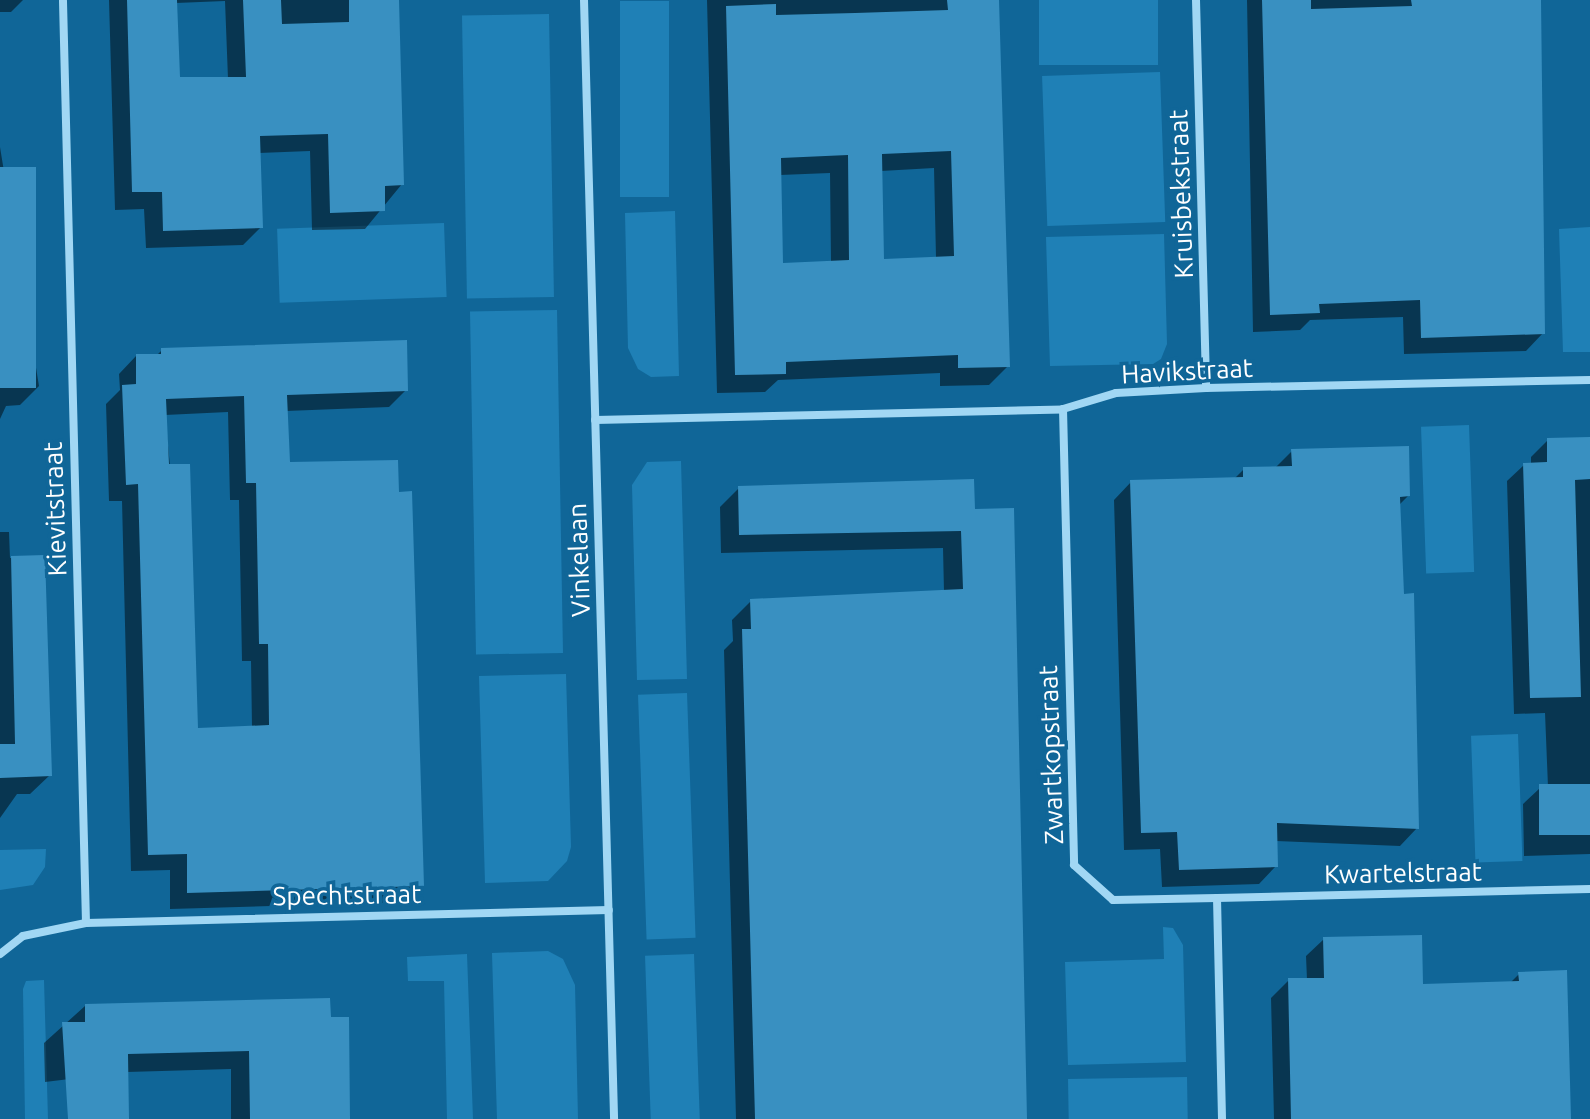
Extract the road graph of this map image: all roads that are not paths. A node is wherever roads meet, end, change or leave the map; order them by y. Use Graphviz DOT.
graph roads {
  1 [pos="63,0"];
  2 [pos="584,0"];
  3 [pos="1196,0"];
  4 [pos="1590,380"];
  5 [pos="1206,388"];
  6 [pos="1063,409"];
  7 [pos="595,420"];
  8 [pos="1590,889"];
  9 [pos="1217,898"];
  10 [pos="609,910"];
  11 [pos="86,923"];
  12 [pos="0,954"];
  13 [pos="614,1119"];
  14 [pos="1222,1119"];
  1 -- 11 [label="street, Kievitstraat"];
  2 -- 7 [label="street, Vinkelaan"];
  3 -- 5 [label="street, Kruisbekstraat"];
  4 -- 5 [label="street, Havikstraat"];
  5 -- 6 [label="street, Havikstraat"];
  6 -- 7 [label="street, Havikstraat"];
  6 -- 9 [label="street, Zwartkopstraat"];
  7 -- 10 [label="street, Vinkelaan"];
  8 -- 9 [label="street, Kwartelstraat"];
  9 -- 14 [label="street"];
  10 -- 11 [label="street, Spechtstraat"];
  10 -- 13 [label="street, Vinkelaan"];
  11 -- 12 [label="street"];
}
